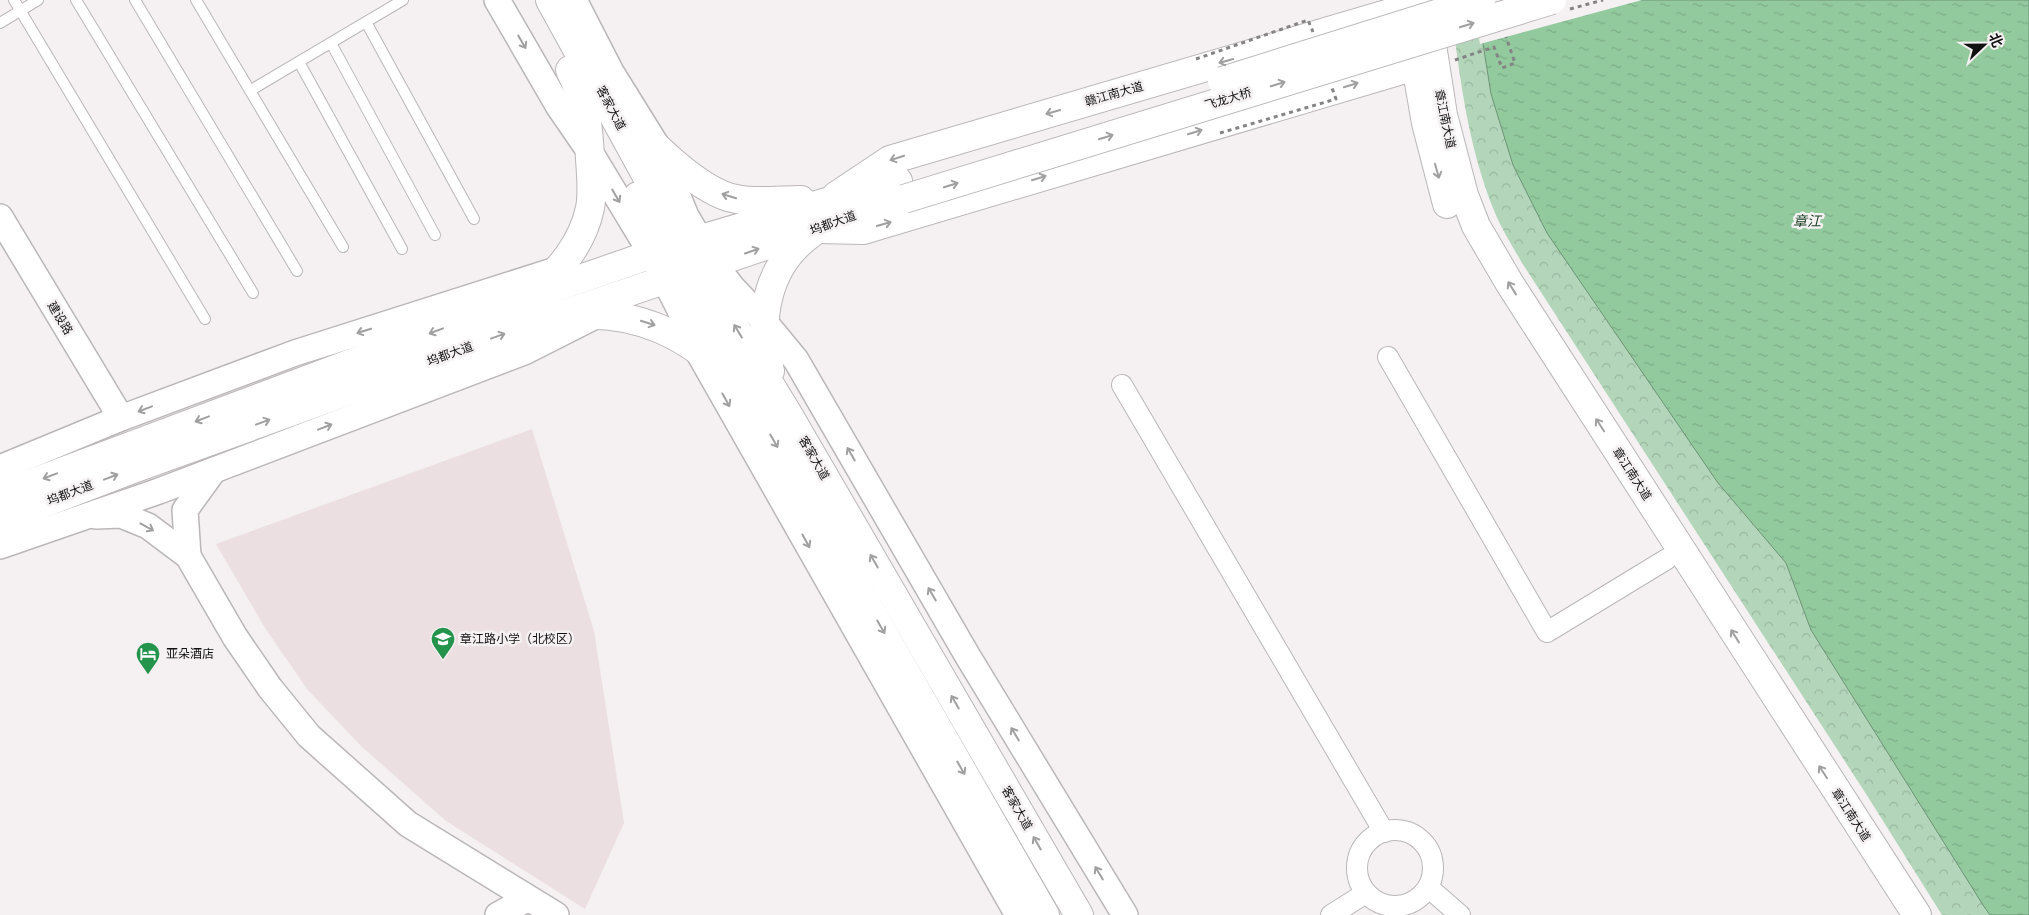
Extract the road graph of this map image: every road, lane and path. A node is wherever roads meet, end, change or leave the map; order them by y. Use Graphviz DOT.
graph roads {
  1 [pos="14,0"];
  2 [pos="38,0"];
  3 [pos="76,0"];
  4 [pos="135,0"];
  5 [pos="196,0"];
  6 [pos="403,0"];
  7 [pos="497,0"];
  8 [pos="530,0"];
  9 [pos="550,0"];
  10 [pos="574,0"];
  11 [pos="1481,0"];
  12 [pos="1552,0"];
  13 [pos="1412,3"];
  14 [pos="21,10"];
  15 [pos="366,22"];
  16 [pos="0,24"];
  17 [pos="1506,36"];
  18 [pos="331,43"];
  19 [pos="299,62"];
  20 [pos="1450,62"];
  21 [pos="1416,66"];
  22 [pos="570,70"];
  23 [pos="599,86"];
  24 [pos="251,90"];
  25 [pos="657,146"];
  26 [pos="590,152"];
  27 [pos="901,190"];
  28 [pos="830,200"];
  29 [pos="0,217"];
  30 [pos="474,219"];
  31 [pos="818,229"];
  32 [pos="435,235"];
  33 [pos="343,247"];
  34 [pos="670,248"];
  35 [pos="402,249"];
  36 [pos="556,270"];
  37 [pos="297,271"];
  38 [pos="685,274"];
  39 [pos="253,294"];
  40 [pos="522,299"];
  41 [pos="596,315"];
  42 [pos="205,318"];
  43 [pos="764,320"];
  44 [pos="531,324"];
  45 [pos="696,348"];
  46 [pos="1388,357"];
  47 [pos="1122,385"];
  48 [pos="754,405"];
  49 [pos="788,414"];
  50 [pos="121,418"];
  51 [pos="0,468"];
  52 [pos="214,470"];
  53 [pos="0,495"];
  54 [pos="84,517"];
  55 [pos="0,520"];
  56 [pos="0,546"];
  57 [pos="188,556"];
  58 [pos="1667,560"];
  59 [pos="1384,832"];
  60 [pos="1429,888"];
  61 [pos="1366,893"];
  62 [pos="527,899"];
  63 [pos="498,915"];
  64 [pos="556,915"];
  65 [pos="1018,915"];
  66 [pos="1045,915"];
  67 [pos="1079,915"];
  68 [pos="1124,915"];
  69 [pos="1331,915"];
  70 [pos="1460,915"];
  71 [pos="1896,915"];
  72 [pos="1917,915"];
  1 -- 14 [label="lane"];
  2 -- 14 [label="lane"];
  3 -- 39 [label="lane"];
  4 -- 37 [label="lane"];
  5 -- 24 [label="lane"];
  6 -- 15 [label="lane"];
  7 -- 26 [label="street, one-way"];
  8 -- 22 [label="main road, 客家大道"];
  9 -- 23 [label="main road, 客家大道"];
  10 -- 25 [label="street"];
  11 -- 27 [label="main road, 飞龙大桥, bridge"];
  27 -- 12 [label="main road, 飞龙大桥, one-way, bridge"];
  13 -- 21 [label="main road, 章江南大道"];
  13 -- 28 [label="main road, 赣江南大道, one-way"];
  72 -- 13 [label="main road, 章江南大道, one-way"];
  14 -- 16 [label="lane"];
  14 -- 42 [label="lane"];
  15 -- 18 [label="lane"];
  15 -- 30 [label="lane"];
  17 -- 20 [label="path"];
  18 -- 19 [label="lane"];
  18 -- 32 [label="lane"];
  19 -- 24 [label="lane"];
  19 -- 35 [label="lane"];
  31 -- 21 [label="main road, one-way"];
  21 -- 58 [label="main road, 章江南大道, one-way"];
  22 -- 26 [label="main road"];
  22 -- 34 [label="main road, 客家大道"];
  23 -- 25 [label="main road"];
  23 -- 34 [label="main road, 客家大道"];
  24 -- 33 [label="lane"];
  28 -- 25 [label="main road, one-way"];
  25 -- 34 [label="street"];
  26 -- 34 [label="street, one-way"];
  26 -- 36 [label="main road"];
  27 -- 28 [label="main road, 坞都大道"];
  27 -- 31 [label="main road, 坞都大道"];
  28 -- 34 [label="main road, 坞都大道"];
  29 -- 50 [label="street, 建设路"];
  38 -- 31 [label="main road, 坞都大道, one-way"];
  31 -- 43 [label="main road"];
  34 -- 36 [label="street"];
  34 -- 38 [label="main road, 客家大道"];
  34 -- 38 [label="street"];
  34 -- 40 [label="main road, 坞都大道"];
  36 -- 40 [label="main road"];
  36 -- 50 [label="street, one-way"];
  38 -- 41 [label="street"];
  38 -- 43 [label="street"];
  38 -- 44 [label="main road, 坞都大道"];
  38 -- 45 [label="street"];
  38 -- 48 [label="main road, 客家大道"];
  49 -- 38 [label="main road, 客家大道, one-way"];
  40 -- 53 [label="main road, 坞都大道, one-way"];
  41 -- 44 [label="main road"];
  41 -- 45 [label="main road, one-way"];
  52 -- 41 [label="street, one-way"];
  43 -- 49 [label="main road"];
  68 -- 43 [label="street, one-way"];
  55 -- 44 [label="main road, 坞都大道, one-way"];
  45 -- 48 [label="main road"];
  45 -- 65 [label="street, one-way"];
  46 -- 58 [label="street"];
  47 -- 59 [label="street"];
  48 -- 66 [label="main road, 客家大道, one-way"];
  67 -- 49 [label="main road, 客家大道, one-way"];
  50 -- 51 [label="street"];
  52 -- 54 [label="street"];
  52 -- 57 [label="street"];
  54 -- 56 [label="street"];
  54 -- 57 [label="street, one-way"];
  57 -- 62 [label="street"];
  58 -- 71 [label="main road, 章江南大道"];
  59 -- 60 [label="street"];
  59 -- 61 [label="street"];
  60 -- 61 [label="street"];
  60 -- 70 [label="street"];
  61 -- 69 [label="street"];
  62 -- 63 [label="street"];
  62 -- 64 [label="street"];
}
